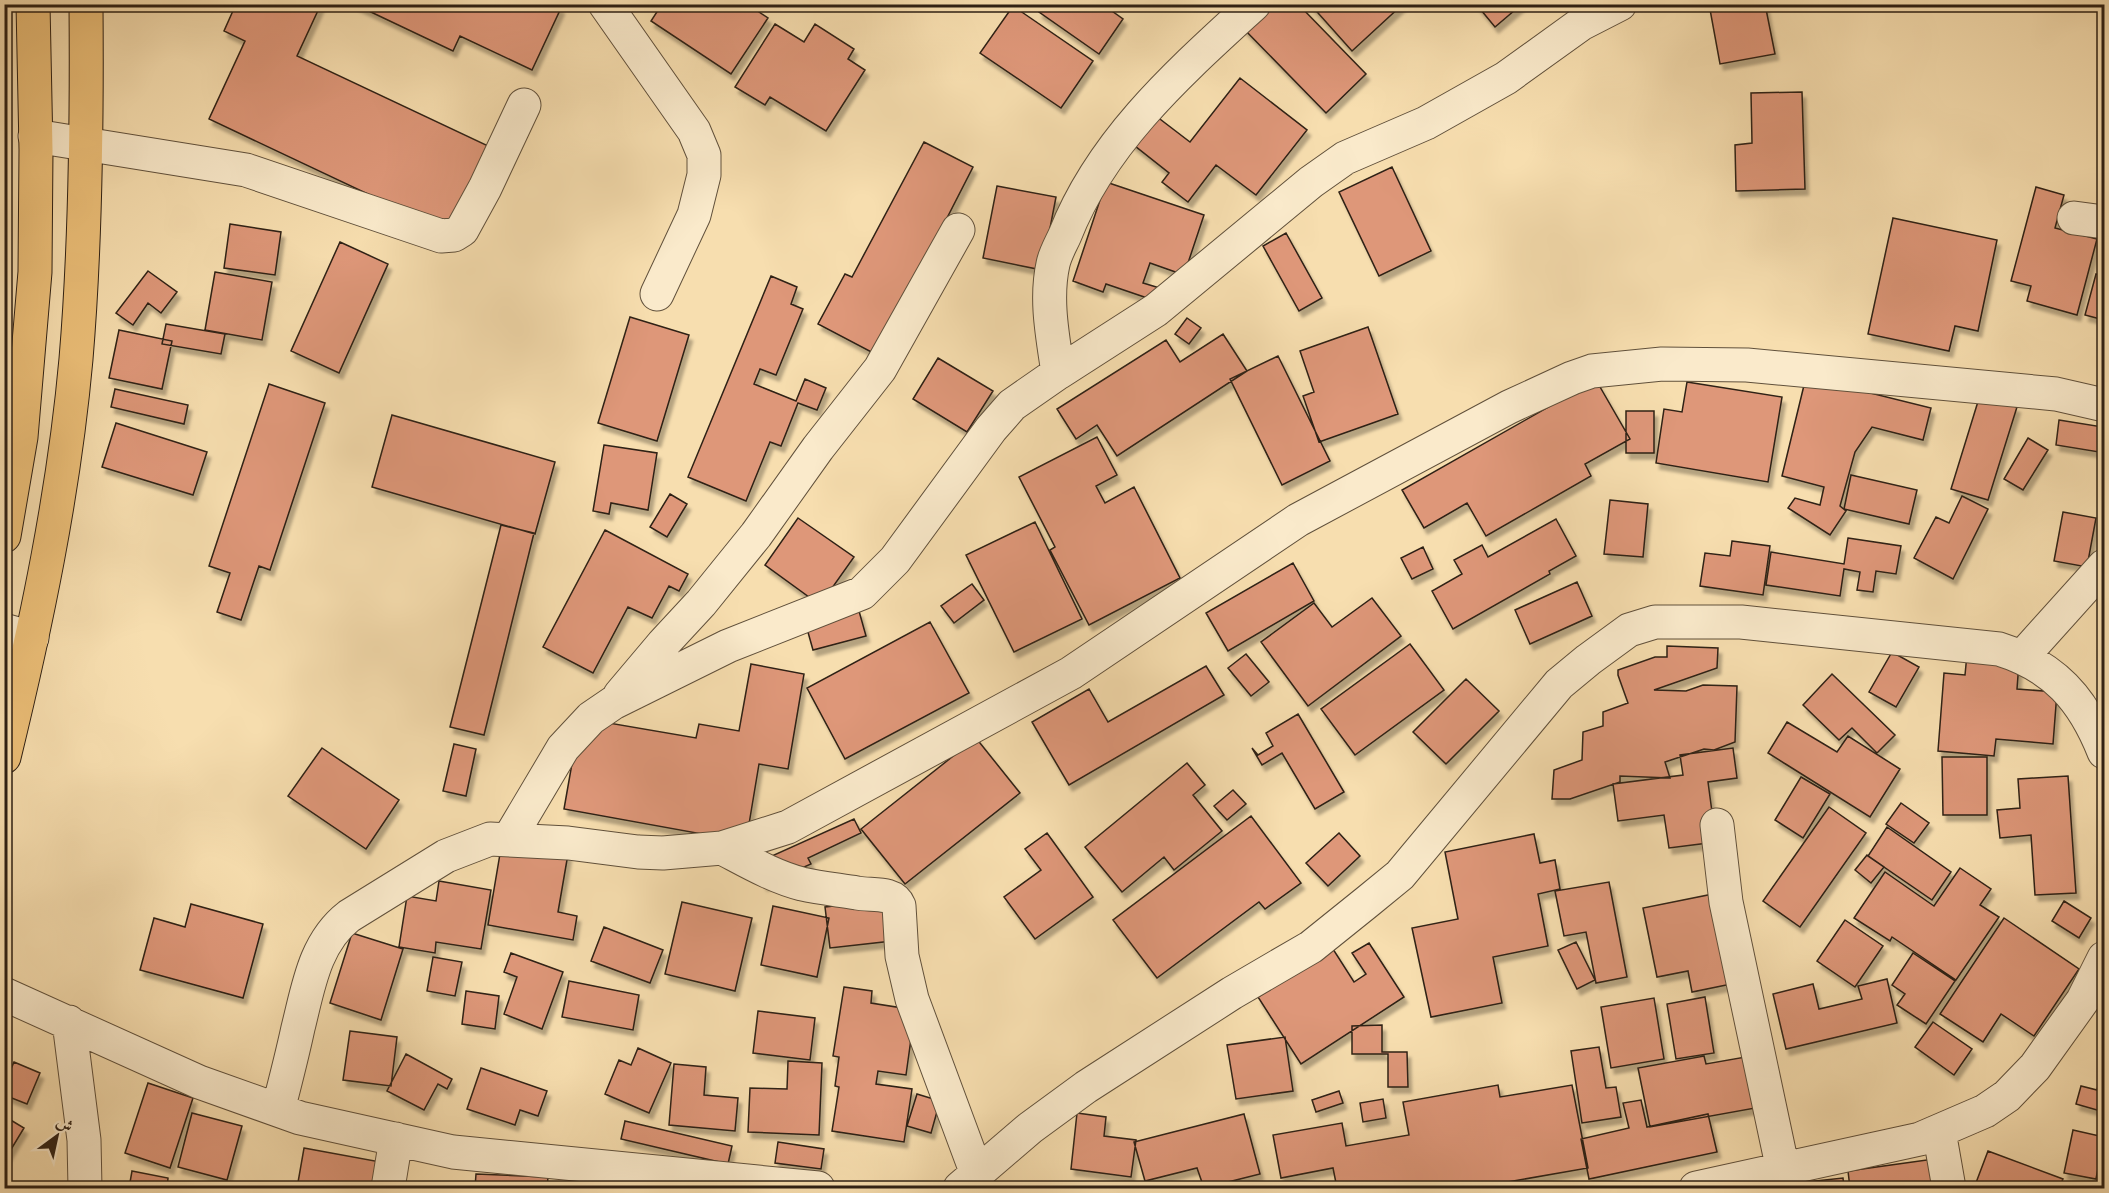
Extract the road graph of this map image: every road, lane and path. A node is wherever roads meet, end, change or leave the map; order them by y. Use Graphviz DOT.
graph roads {
  1 [pos="33,4"];
  2 [pos="86,4"];
  3 [pos="605,4"];
  4 [pos="1254,4"];
  5 [pos="1620,4"];
  6 [pos="524,105"];
  7 [pos="35,136"];
  8 [pos="85,142"];
  9 [pos="958,230"];
  10 [pos="657,294"];
  11 [pos="1058,373"];
  12 [pos="2104,405"];
  13 [pos="4,536"];
  14 [pos="2104,566"];
  15 [pos="18,634"];
  16 [pos="2023,656"];
  17 [pos="613,703"];
  18 [pos="2104,752"];
  19 [pos="4,756"];
  20 [pos="1718,825"];
  21 [pos="509,839"];
  22 [pos="722,848"];
  23 [pos="2104,958"];
  24 [pos="4,994"];
  25 [pos="69,1022"];
  26 [pos="278,1110"];
  27 [pos="1940,1131"];
  28 [pos="396,1139"];
  29 [pos="1783,1170"];
  30 [pos="968,1181"];
  31 [pos="85,1188"];
  32 [pos="388,1188"];
  33 [pos="818,1188"];
  34 [pos="1696,1188"];
  35 [pos="1949,1188"];
  1 -- 7 [label="main road"];
  2 -- 8 [label="main road"];
  3 -- 10 [label="street"];
  4 -- 11 [label="street"];
  5 -- 11 [label="street"];
  6 -- 8 [label="street"];
  7 -- 8 [label="street"];
  7 -- 13 [label="main road"];
  8 -- 15 [label="main road"];
  9 -- 17 [label="street"];
  11 -- 17 [label="street"];
  12 -- 22 [label="street"];
  14 -- 16 [label="street"];
  15 -- 19 [label="main road"];
  16 -- 18 [label="street"];
  16 -- 30 [label="street"];
  17 -- 21 [label="street"];
  20 -- 29 [label="street"];
  21 -- 22 [label="street"];
  21 -- 26 [label="street"];
  22 -- 30 [label="street"];
  23 -- 27 [label="street"];
  24 -- 25 [label="street"];
  25 -- 26 [label="street"];
  25 -- 31 [label="street"];
  26 -- 28 [label="street"];
  27 -- 29 [label="street"];
  27 -- 35 [label="street"];
  28 -- 32 [label="street"];
  28 -- 33 [label="street"];
  29 -- 34 [label="street"];
}
